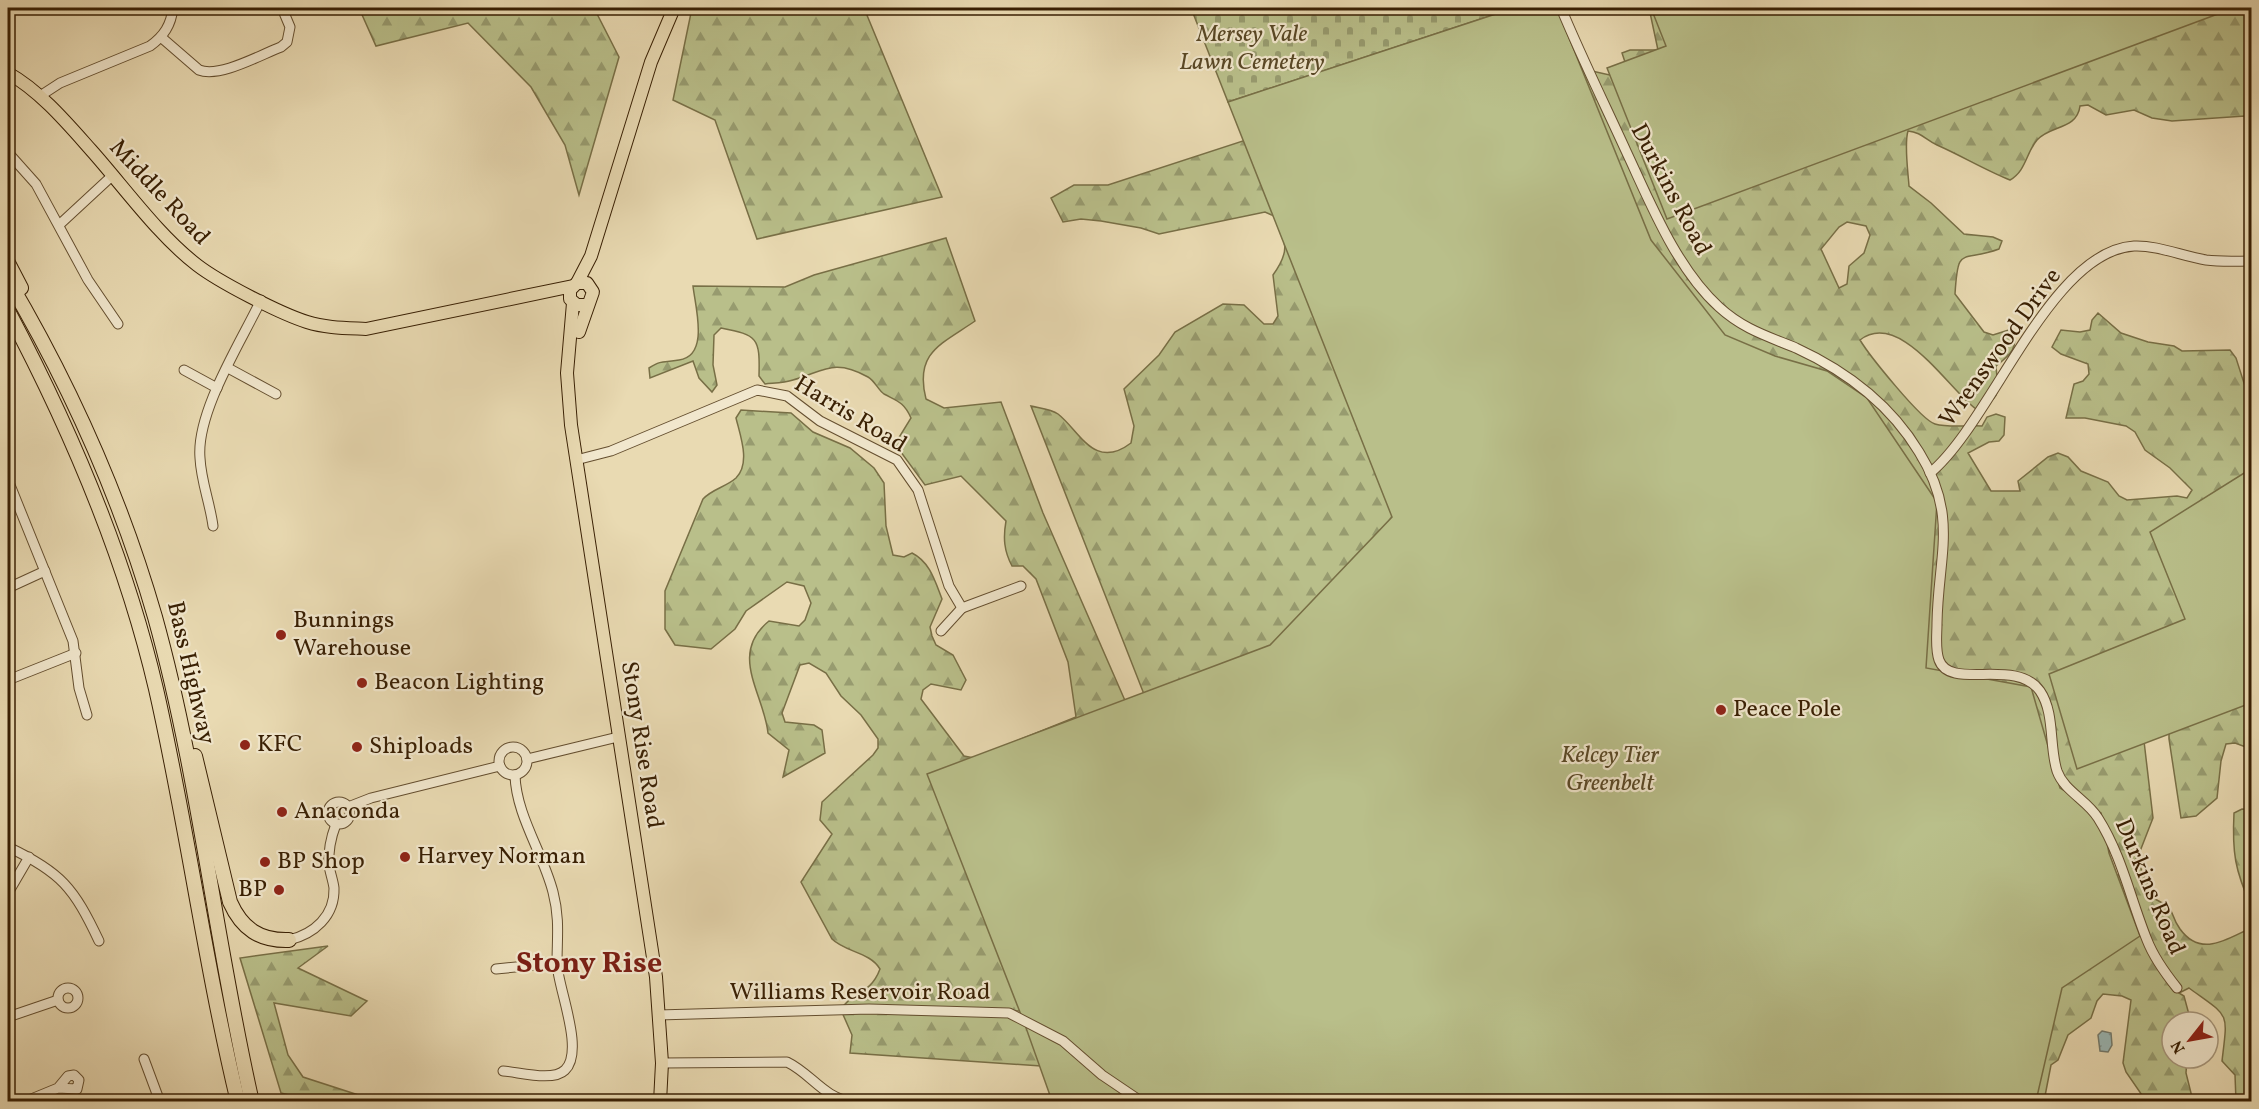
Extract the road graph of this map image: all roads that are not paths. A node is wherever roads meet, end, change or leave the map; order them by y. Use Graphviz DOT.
graph roads {
  1 [pos="173,8"];
  2 [pos="282,8"];
  3 [pos="674,8"];
  4 [pos="1561,8"];
  5 [pos="162,38"];
  6 [pos="8,73"];
  7 [pos="40,96"];
  8 [pos="11,156"];
  9 [pos="113,175"];
  10 [pos="614,191"];
  11 [pos="59,225"];
  12 [pos="2252,261"];
  13 [pos="8,263"];
  14 [pos="8,280"];
  15 [pos="575,284"];
  16 [pos="543,292"];
  17 [pos="593,292"];
  18 [pos="261,300"];
  19 [pos="572,301"];
  20 [pos="587,305"];
  21 [pos="8,311"];
  22 [pos="8,321"];
  23 [pos="118,324"];
  24 [pos="228,368"];
  25 [pos="184,370"];
  26 [pos="41,374"];
  27 [pos="217,388"];
  28 [pos="276,394"];
  29 [pos="569,395"];
  30 [pos="85,429"];
  31 [pos="576,460"];
  32 [pos="1930,473"];
  33 [pos="8,480"];
  34 [pos="213,526"];
  35 [pos="45,571"];
  36 [pos="1021,586"];
  37 [pos="8,588"];
  38 [pos="962,608"];
  39 [pos="941,631"];
  40 [pos="76,653"];
  41 [pos="8,680"];
  42 [pos="171,682"];
  43 [pos="87,715"];
  44 [pos="618,736"];
  45 [pos="527,759"];
  46 [pos="500,766"];
  47 [pos="515,775"];
  48 [pos="348,807"];
  49 [pos="336,824"];
  50 [pos="8,846"];
  51 [pos="29,857"];
  52 [pos="8,893"];
  53 [pos="290,940"];
  54 [pos="99,941"];
  55 [pos="557,963"];
  56 [pos="496,969"];
  57 [pos="2177,988"];
  58 [pos="58,999"];
  59 [pos="658,1015"];
  60 [pos="8,1017"];
  61 [pos="144,1059"];
  62 [pos="662,1063"];
  63 [pos="503,1071"];
  64 [pos="58,1088"];
  65 [pos="24,1101"];
  66 [pos="160,1101"];
  67 [pos="238,1101"];
  68 [pos="252,1101"];
  69 [pos="660,1101"];
  70 [pos="853,1101"];
  71 [pos="1142,1101"];
  1 -- 5 [label="street"];
  2 -- 5 [label="street"];
  3 -- 10 [label="main road"];
  4 -- 32 [label="street, Durkins Road"];
  5 -- 7 [label="street"];
  6 -- 7 [label="main road, Middle Road"];
  7 -- 9 [label="main road, Middle Road"];
  8 -- 11 [label="street"];
  9 -- 11 [label="street"];
  9 -- 18 [label="main road, Middle Road"];
  10 -- 15 [label="main road"];
  10 -- 17 [label="main road"];
  11 -- 23 [label="street"];
  12 -- 32 [label="street, Wrenswood Drive"];
  13 -- 30 [label="highway"];
  14 -- 30 [label="highway, Bass Highway"];
  15 -- 16 [label="main road, Middle Road"];
  15 -- 17 [label="main road"];
  15 -- 19 [label="main road"];
  16 -- 18 [label="main road, Middle Road"];
  16 -- 19 [label="main road, Middle Road"];
  17 -- 20 [label="main road"];
  18 -- 24 [label="street"];
  19 -- 20 [label="main road"];
  19 -- 29 [label="main road, Stony Rise Road"];
  20 -- 29 [label="main road, Stony Rise Road"];
  21 -- 26 [label="highway, Bass Highway"];
  22 -- 26 [label="highway"];
  24 -- 27 [label="street"];
  24 -- 28 [label="street"];
  25 -- 27 [label="street"];
  26 -- 67 [label="highway, Bass Highway"];
  27 -- 34 [label="street"];
  29 -- 31 [label="main road, Stony Rise Road"];
  30 -- 42 [label="highway, Bass Highway"];
  31 -- 38 [label="street, Harris Road"];
  31 -- 44 [label="main road, Stony Rise Road"];
  32 -- 57 [label="street, Durkins Road"];
  33 -- 35 [label="street"];
  35 -- 37 [label="street"];
  35 -- 40 [label="street"];
  36 -- 38 [label="street"];
  38 -- 39 [label="street"];
  40 -- 41 [label="street"];
  40 -- 43 [label="street"];
  42 -- 53 [label="highway"];
  42 -- 68 [label="highway, Bass Highway"];
  44 -- 45 [label="street"];
  44 -- 59 [label="main road, Stony Rise Road"];
  45 -- 46 [label="street"];
  45 -- 47 [label="street"];
  46 -- 47 [label="street"];
  46 -- 48 [label="street"];
  47 -- 55 [label="street"];
  48 -- 49 [label="street"];
  48 -- 49 [label="street"];
  49 -- 53 [label="street"];
  50 -- 51 [label="street"];
  51 -- 52 [label="street"];
  51 -- 54 [label="street"];
  55 -- 56 [label="street"];
  55 -- 63 [label="street"];
  58 -- 60 [label="street"];
  59 -- 62 [label="main road, Stony Rise Road"];
  59 -- 71 [label="street, Williams Reservoir Road"];
  61 -- 66 [label="street"];
  62 -- 69 [label="main road, Stony Rise Road"];
  62 -- 70 [label="street"];
  64 -- 65 [label="street"];
}
